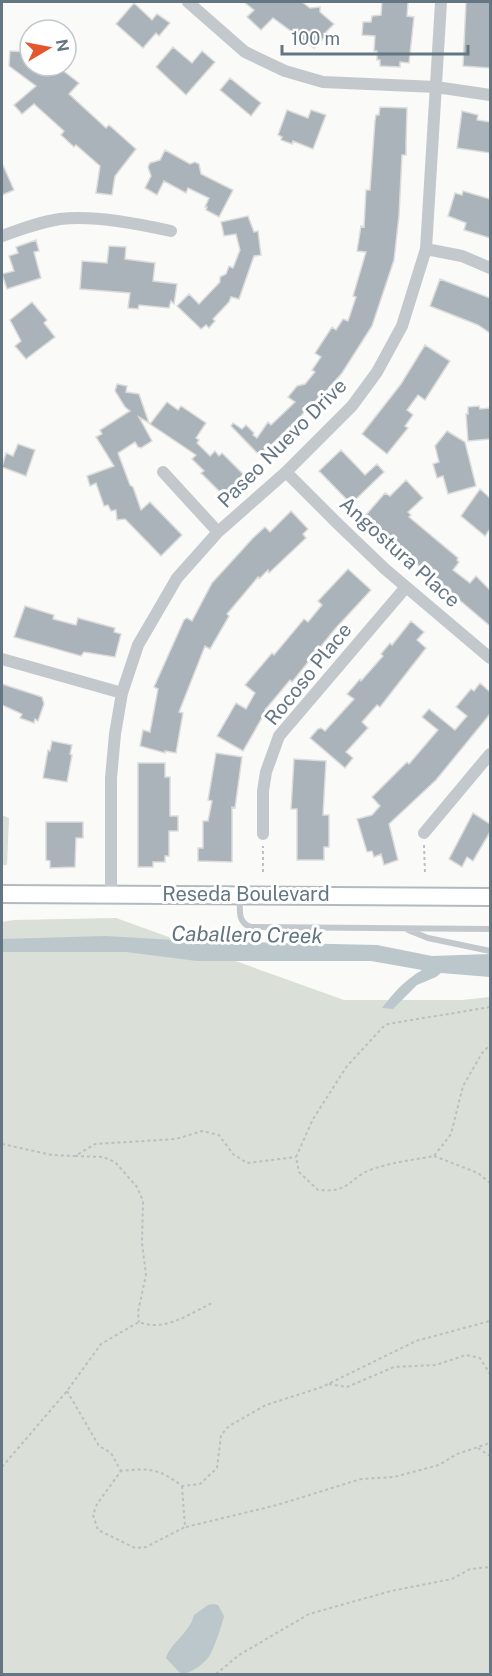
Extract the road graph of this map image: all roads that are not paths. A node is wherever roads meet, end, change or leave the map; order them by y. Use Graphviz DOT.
graph roads {
  1 [pos="188,2"];
  2 [pos="441,2"];
  3 [pos="436,87"];
  4 [pos="490,95"];
  5 [pos="171,231"];
  6 [pos="2,236"];
  7 [pos="426,249"];
  8 [pos="490,268"];
  9 [pos="163,472"];
  10 [pos="286,472"];
  11 [pos="219,532"];
  12 [pos="406,587"];
  13 [pos="490,658"];
  14 [pos="2,659"];
  15 [pos="122,693"];
  16 [pos="490,754"];
  17 [pos="424,833"];
  18 [pos="263,834"];
  19 [pos="111,893"];
  20 [pos="2,894"];
  21 [pos="240,894"];
  22 [pos="490,897"];
  23 [pos="401,928"];
  24 [pos="490,929"];
  25 [pos="490,951"];
  1 -- 3 [label="street"];
  2 -- 3 [label="street, Paseo Nuevo Drive"];
  3 -- 4 [label="street"];
  3 -- 7 [label="street, Paseo Nuevo Drive"];
  5 -- 6 [label="street"];
  7 -- 8 [label="street"];
  7 -- 10 [label="street, Paseo Nuevo Drive"];
  9 -- 11 [label="street"];
  10 -- 11 [label="street, Paseo Nuevo Drive"];
  10 -- 12 [label="street, Angostura Place"];
  11 -- 15 [label="street, Paseo Nuevo Drive"];
  12 -- 13 [label="street, Angostura Place"];
  12 -- 18 [label="street, Rocoso Place"];
  14 -- 15 [label="street"];
  15 -- 19 [label="street, Paseo Nuevo Drive"];
  16 -- 17 [label="street"];
  19 -- 20 [label="main road, Reseda Boulevard"];
  19 -- 21 [label="main road, Reseda Boulevard"];
  21 -- 22 [label="main road, Reseda Boulevard"];
  21 -- 23 [label="lane"];
  23 -- 24 [label="lane"];
  23 -- 25 [label="lane"];
}
